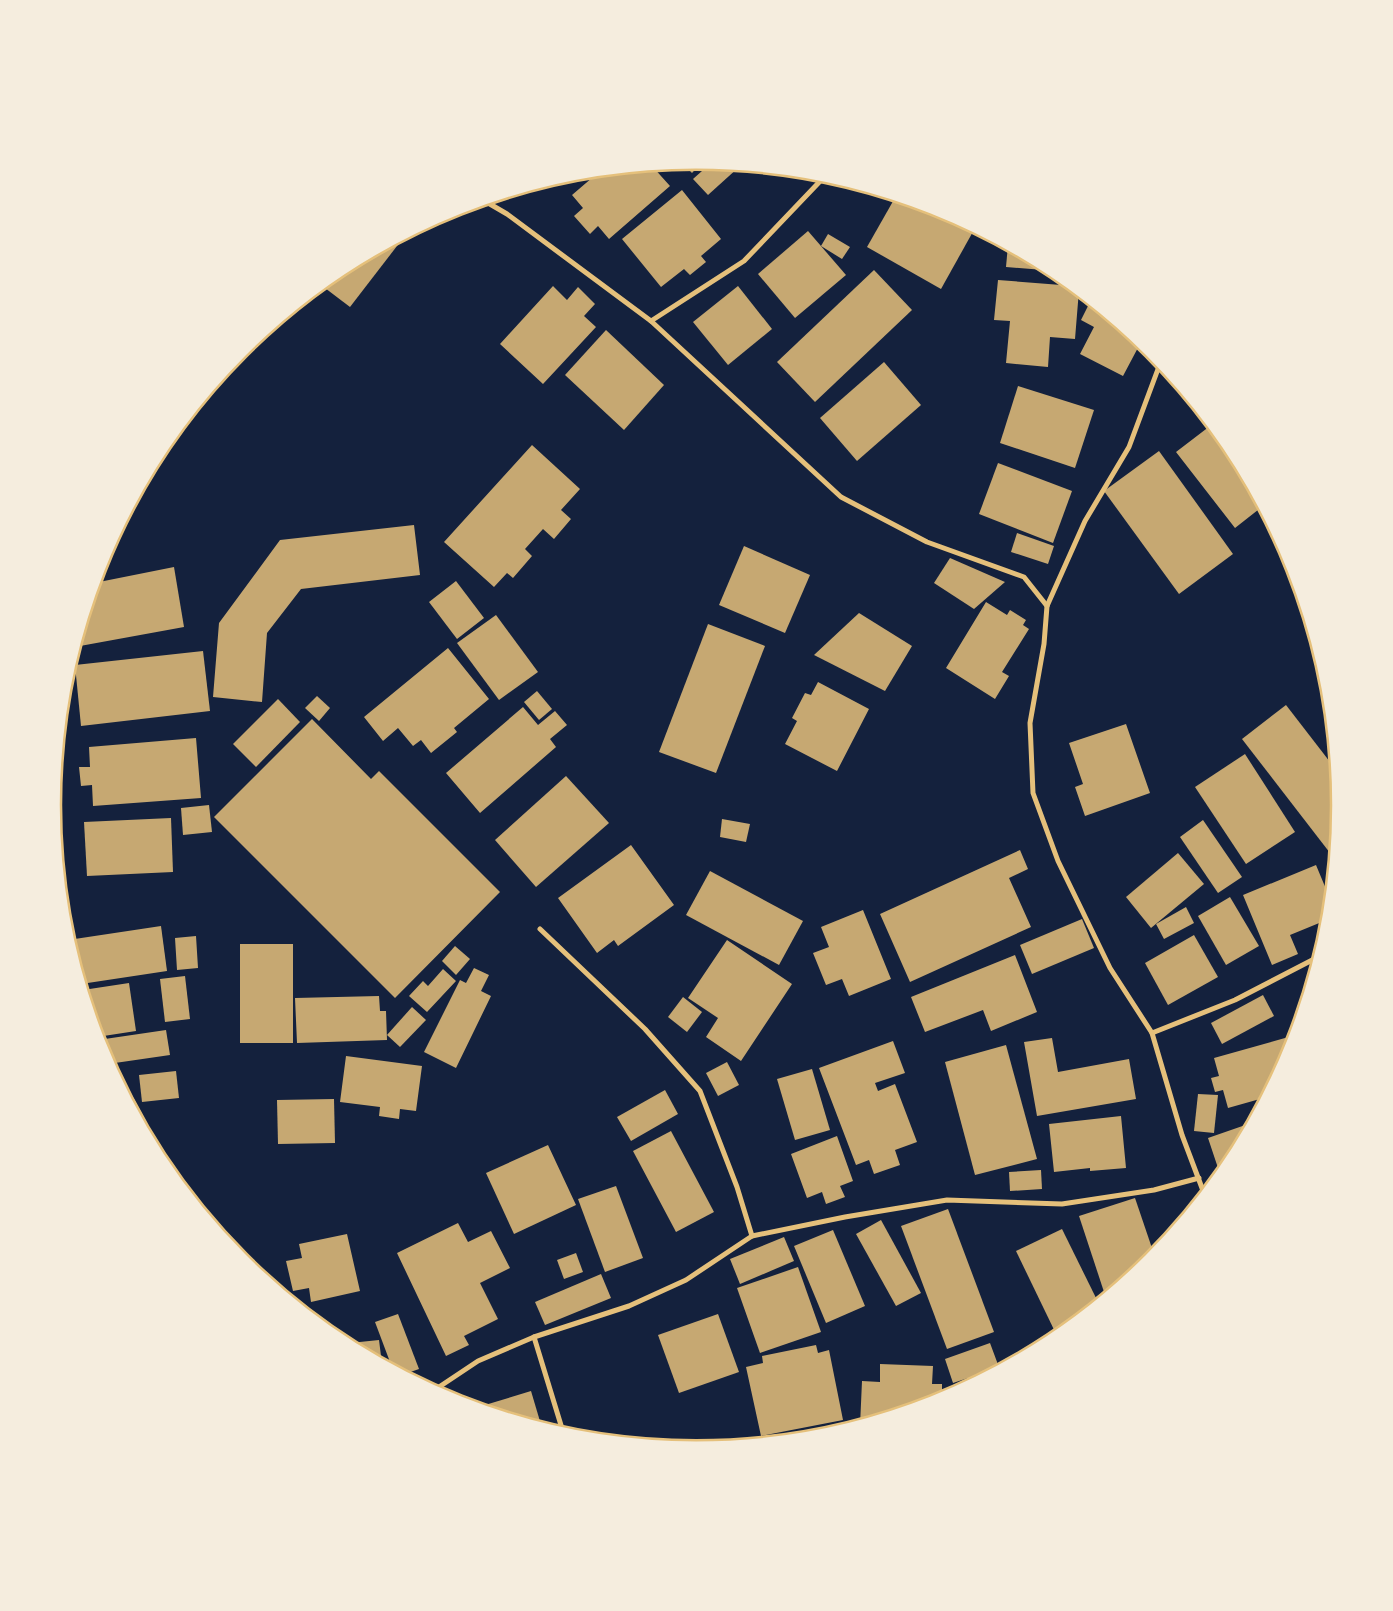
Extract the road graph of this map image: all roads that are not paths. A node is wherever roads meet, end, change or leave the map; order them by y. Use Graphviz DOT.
graph roads {
  1 [pos="819,182"];
  2 [pos="491,204"];
  3 [pos="651,321"];
  4 [pos="1158,369"];
  5 [pos="1047,606"];
  6 [pos="540,929"];
  7 [pos="1312,960"];
  8 [pos="1152,1033"];
  9 [pos="1199,1178"];
  10 [pos="1203,1189"];
  11 [pos="752,1236"];
  12 [pos="534,1336"];
  13 [pos="440,1386"];
  14 [pos="561,1426"];
  1 -- 3 [label="street"];
  2 -- 3 [label="street"];
  3 -- 5 [label="street"];
  4 -- 5 [label="street"];
  5 -- 8 [label="street"];
  6 -- 11 [label="street"];
  7 -- 8 [label="street"];
  8 -- 9 [label="street"];
  9 -- 10 [label="street"];
  9 -- 11 [label="street"];
  11 -- 12 [label="street"];
  12 -- 13 [label="street"];
  12 -- 14 [label="street"];
}
